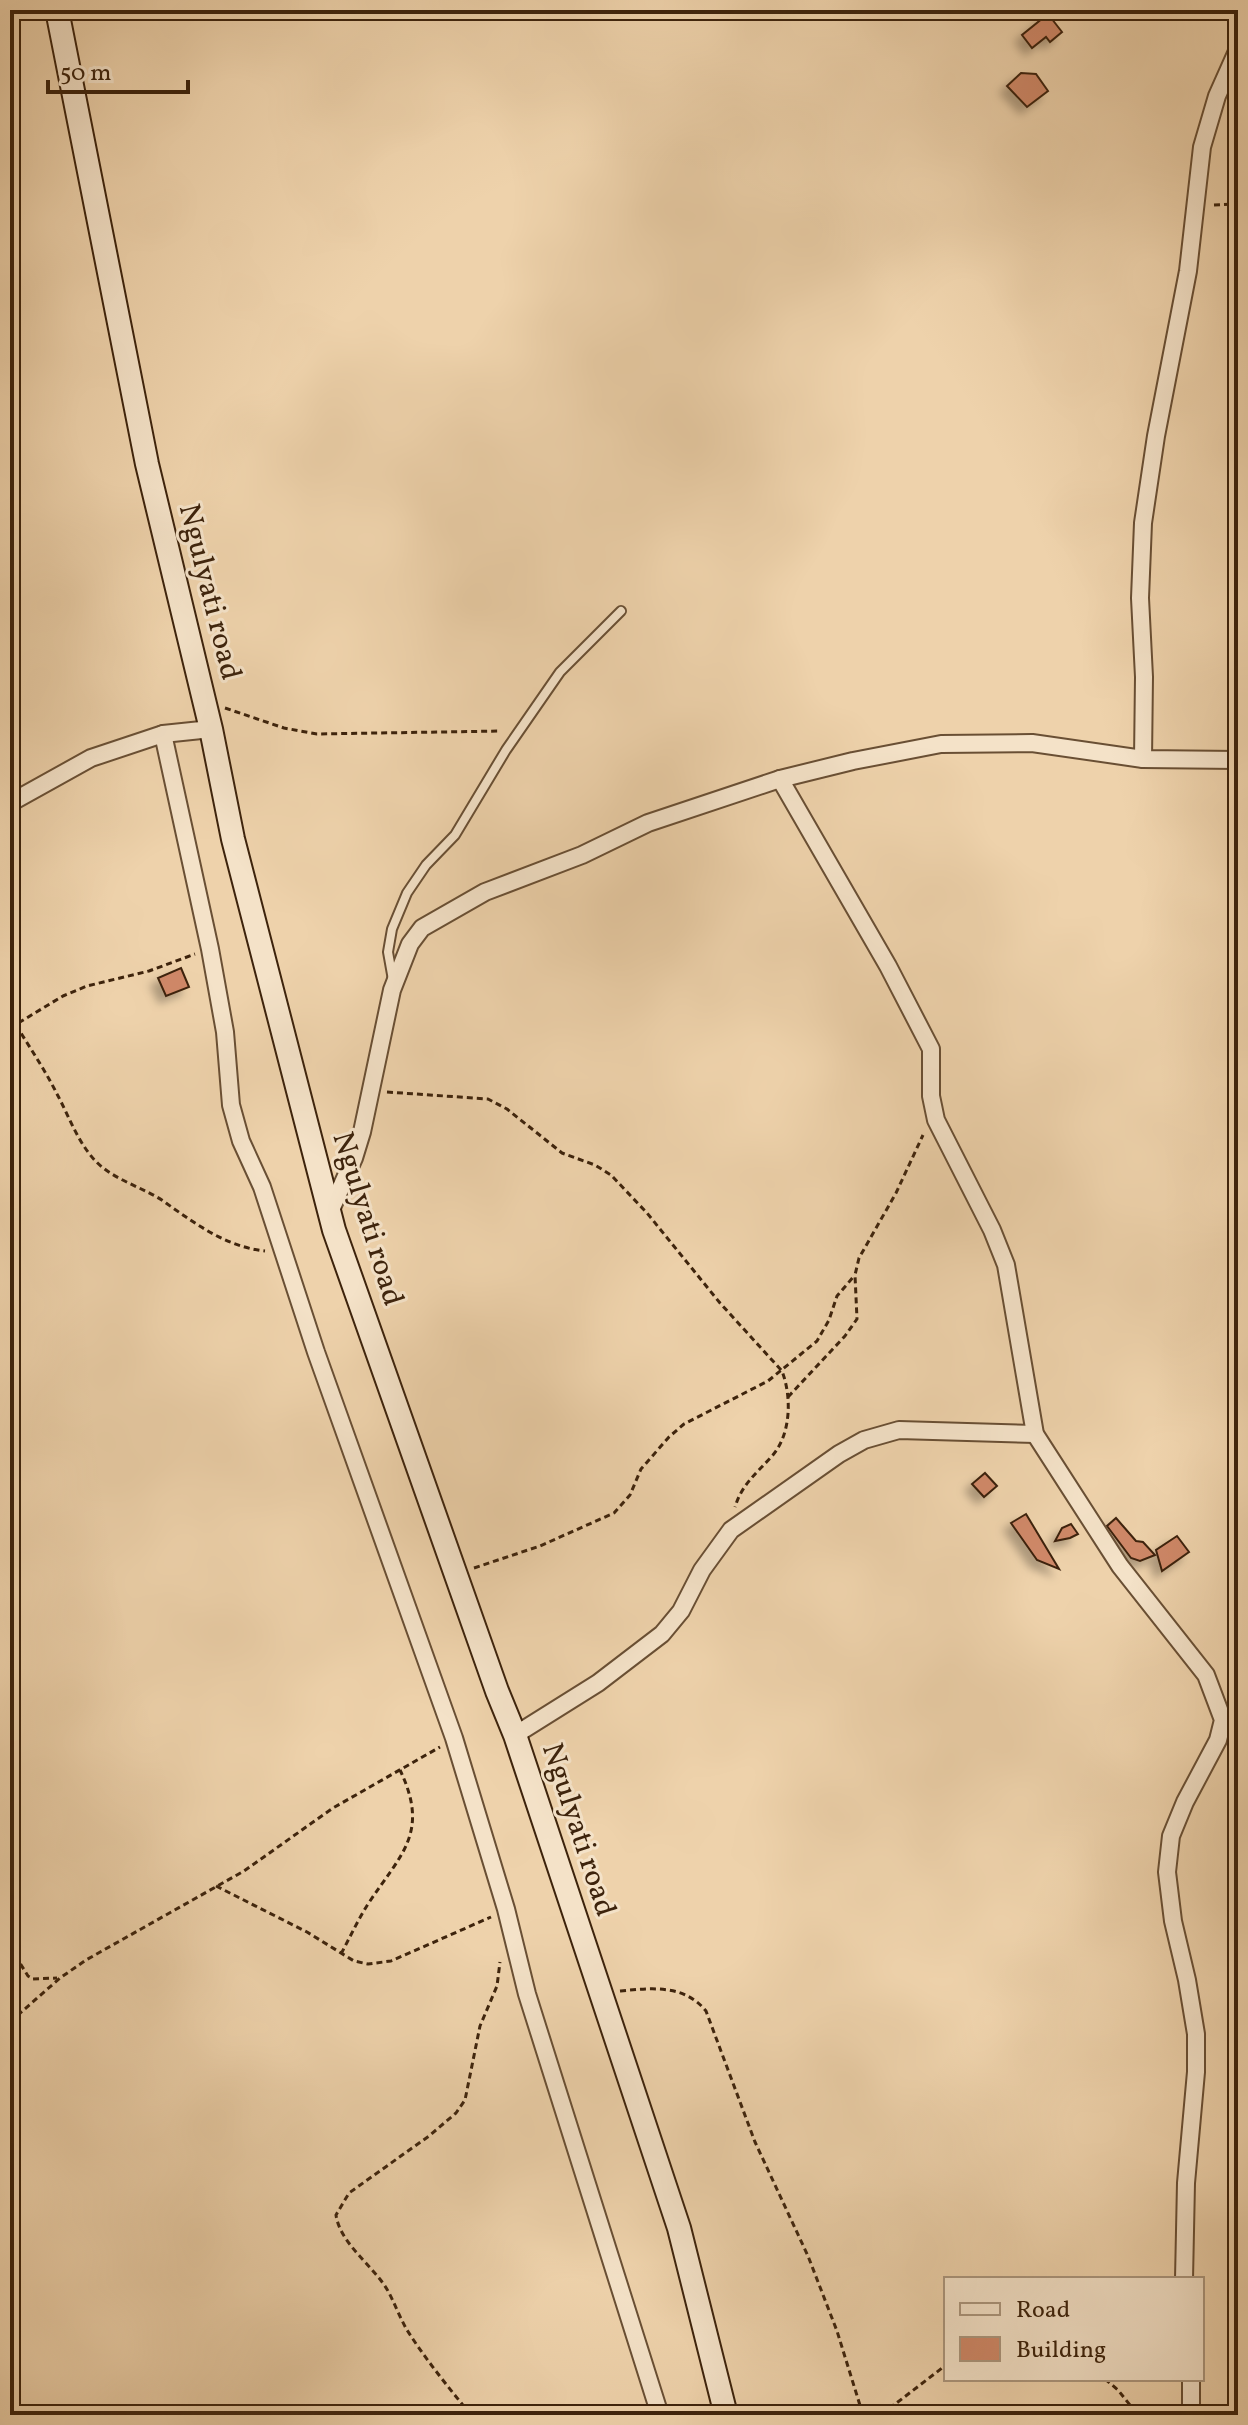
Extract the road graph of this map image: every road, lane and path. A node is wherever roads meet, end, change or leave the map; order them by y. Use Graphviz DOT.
graph roads {
  1 [pos="57,10"];
  2 [pos="1238,49"];
  3 [pos="1238,204"];
  4 [pos="1194,206"];
  5 [pos="621,611"];
  6 [pos="204,698"];
  7 [pos="211,729"];
  8 [pos="519,731"];
  9 [pos="163,734"];
  10 [pos="1143,759"];
  11 [pos="1238,760"];
  12 [pos="780,779"];
  13 [pos="10,803"];
  14 [pos="210,949"];
  15 [pos="394,985"];
  16 [pos="16,1025"];
  17 [pos="10,1028"];
  18 [pos="372,1091"];
  19 [pos="935,1114"];
  20 [pos="330,1212"];
  21 [pos="285,1253"];
  22 [pos="855,1275"];
  23 [pos="782,1371"];
  24 [pos="787,1398"];
  25 [pos="1035,1434"];
  26 [pos="731,1530"];
  27 [pos="455,1573"];
  28 [pos="515,1735"];
  29 [pos="454,1738"];
  30 [pos="400,1770"];
  31 [pos="216,1886"];
  32 [pos="497,1926"];
  33 [pos="10,1947"];
  34 [pos="341,1954"];
  35 [pos="500,1959"];
  36 [pos="60,1978"];
  37 [pos="601,1993"];
  38 [pos="10,2022"];
  39 [pos="1184,2277"];
  40 [pos="944,2367"];
  41 [pos="1107,2381"];
  42 [pos="1191,2381"];
  43 [pos="471,2415"];
  44 [pos="660,2415"];
  45 [pos="726,2415"];
  46 [pos="863,2415"];
  47 [pos="870,2415"];
  48 [pos="1138,2415"];
  49 [pos="1189,2415"];
  1 -- 6 [label="main road, Ngulyati road"];
  2 -- 4 [label="street"];
  3 -- 4 [label="path"];
  4 -- 10 [label="street"];
  5 -- 8 [label="lane"];
  6 -- 7 [label="main road, Ngulyati road"];
  6 -- 8 [label="path"];
  7 -- 9 [label="street"];
  7 -- 20 [label="main road, Ngulyati road"];
  8 -- 15 [label="lane"];
  9 -- 13 [label="street"];
  9 -- 14 [label="street"];
  10 -- 11 [label="street"];
  10 -- 12 [label="street"];
  12 -- 15 [label="street"];
  12 -- 19 [label="street"];
  14 -- 16 [label="path"];
  14 -- 21 [label="street"];
  15 -- 18 [label="street"];
  16 -- 17 [label="path"];
  16 -- 21 [label="path"];
  18 -- 20 [label="street"];
  18 -- 23 [label="path"];
  19 -- 22 [label="path"];
  19 -- 25 [label="street"];
  20 -- 27 [label="main road, Ngulyati road"];
  21 -- 29 [label="street"];
  22 -- 23 [label="path"];
  22 -- 24 [label="path"];
  23 -- 24 [label="path"];
  23 -- 27 [label="path"];
  24 -- 26 [label="path"];
  25 -- 26 [label="street"];
  25 -- 39 [label="street"];
  26 -- 28 [label="street"];
  27 -- 28 [label="main road, Ngulyati road"];
  28 -- 37 [label="main road, Ngulyati road"];
  29 -- 30 [label="path"];
  29 -- 44 [label="street"];
  30 -- 31 [label="path"];
  30 -- 34 [label="path"];
  31 -- 34 [label="path"];
  31 -- 36 [label="path"];
  32 -- 34 [label="path"];
  33 -- 36 [label="path"];
  35 -- 43 [label="path"];
  36 -- 38 [label="path"];
  37 -- 45 [label="main road, Ngulyati road"];
  37 -- 46 [label="path"];
  40 -- 47 [label="path"];
  41 -- 48 [label="path"];
  42 -- 49 [label="street"];
}
